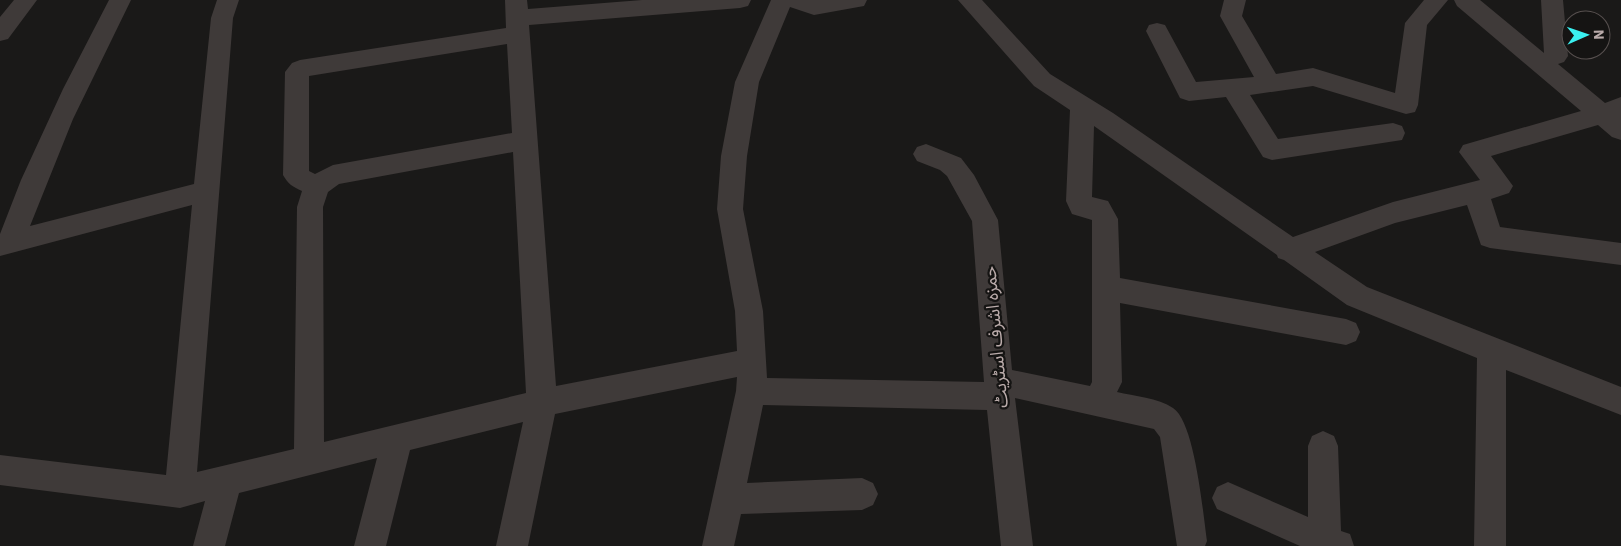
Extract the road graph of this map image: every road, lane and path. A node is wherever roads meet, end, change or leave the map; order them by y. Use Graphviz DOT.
graph roads {
  1 [pos="26,0"];
  2 [pos="120,0"];
  3 [pos="228,0"];
  4 [pos="740,0"];
  5 [pos="782,0"];
  6 [pos="795,0"];
  7 [pos="856,0"];
  8 [pos="969,0"];
  9 [pos="1235,0"];
  10 [pos="1437,0"];
  11 [pos="1465,0"];
  12 [pos="1552,0"];
  13 [pos="517,18"];
  14 [pos="1157,31"];
  15 [pos="0,33"];
  16 [pos="1556,56"];
  17 [pos="1270,84"];
  18 [pos="1233,88"];
  19 [pos="1082,106"];
  20 [pos="1615,117"];
  21 [pos="1393,133"];
  22 [pos="525,140"];
  23 [pos="926,154"];
  24 [pos="317,186"];
  25 [pos="207,191"];
  26 [pos="1476,192"];
  27 [pos="6,243"];
  28 [pos="1288,250"];
  29 [pos="1621,254"];
  30 [pos="1106,288"];
  31 [pos="1346,332"];
  32 [pos="1492,351"];
  33 [pos="752,360"];
  34 [pos="1000,389"];
  35 [pos="751,391"];
  36 [pos="1621,401"];
  37 [pos="542,403"];
  38 [pos="1103,403"];
  39 [pos="398,438"];
  40 [pos="1323,446"];
  41 [pos="309,460"];
  42 [pos="0,470"];
  43 [pos="227,480"];
  44 [pos="180,492"];
  45 [pos="862,494"];
  46 [pos="1228,498"];
  47 [pos="728,499"];
  48 [pos="1191,541"];
  49 [pos="1332,543"];
  50 [pos="209,546"];
  51 [pos="370,546"];
  52 [pos="512,546"];
  53 [pos="718,546"];
  54 [pos="1018,546"];
  55 [pos="1490,546"];
  1 -- 15 [label="street"];
  2 -- 27 [label="street"];
  3 -- 25 [label="street"];
  4 -- 13 [label="street"];
  5 -- 33 [label="street"];
  6 -- 7 [label="street"];
  8 -- 19 [label="street"];
  9 -- 17 [label="street"];
  10 -- 17 [label="street"];
  11 -- 20 [label="street"];
  12 -- 16 [label="street"];
  13 -- 22 [label="street"];
  13 -- 24 [label="street"];
  14 -- 18 [label="street"];
  17 -- 18 [label="street"];
  18 -- 21 [label="street"];
  19 -- 28 [label="street"];
  19 -- 30 [label="street"];
  20 -- 26 [label="street"];
  22 -- 24 [label="street"];
  22 -- 37 [label="street"];
  23 -- 34 [label="street, حمزہ اشرف اسٹریٹ"];
  24 -- 41 [label="street"];
  25 -- 27 [label="street"];
  25 -- 44 [label="street"];
  26 -- 28 [label="street"];
  26 -- 29 [label="street"];
  28 -- 32 [label="street"];
  30 -- 31 [label="street"];
  30 -- 38 [label="street"];
  32 -- 36 [label="street"];
  32 -- 55 [label="street"];
  33 -- 35 [label="street"];
  33 -- 37 [label="street"];
  34 -- 35 [label="street"];
  34 -- 38 [label="street"];
  34 -- 54 [label="street, حمزہ اشرف اسٹریٹ"];
  35 -- 47 [label="street"];
  37 -- 39 [label="street"];
  37 -- 52 [label="street"];
  38 -- 48 [label="street"];
  39 -- 41 [label="street"];
  39 -- 51 [label="street"];
  40 -- 49 [label="street"];
  41 -- 43 [label="street"];
  42 -- 44 [label="street"];
  43 -- 44 [label="street"];
  43 -- 50 [label="street"];
  45 -- 47 [label="street"];
  46 -- 49 [label="street"];
  47 -- 53 [label="street"];
}
